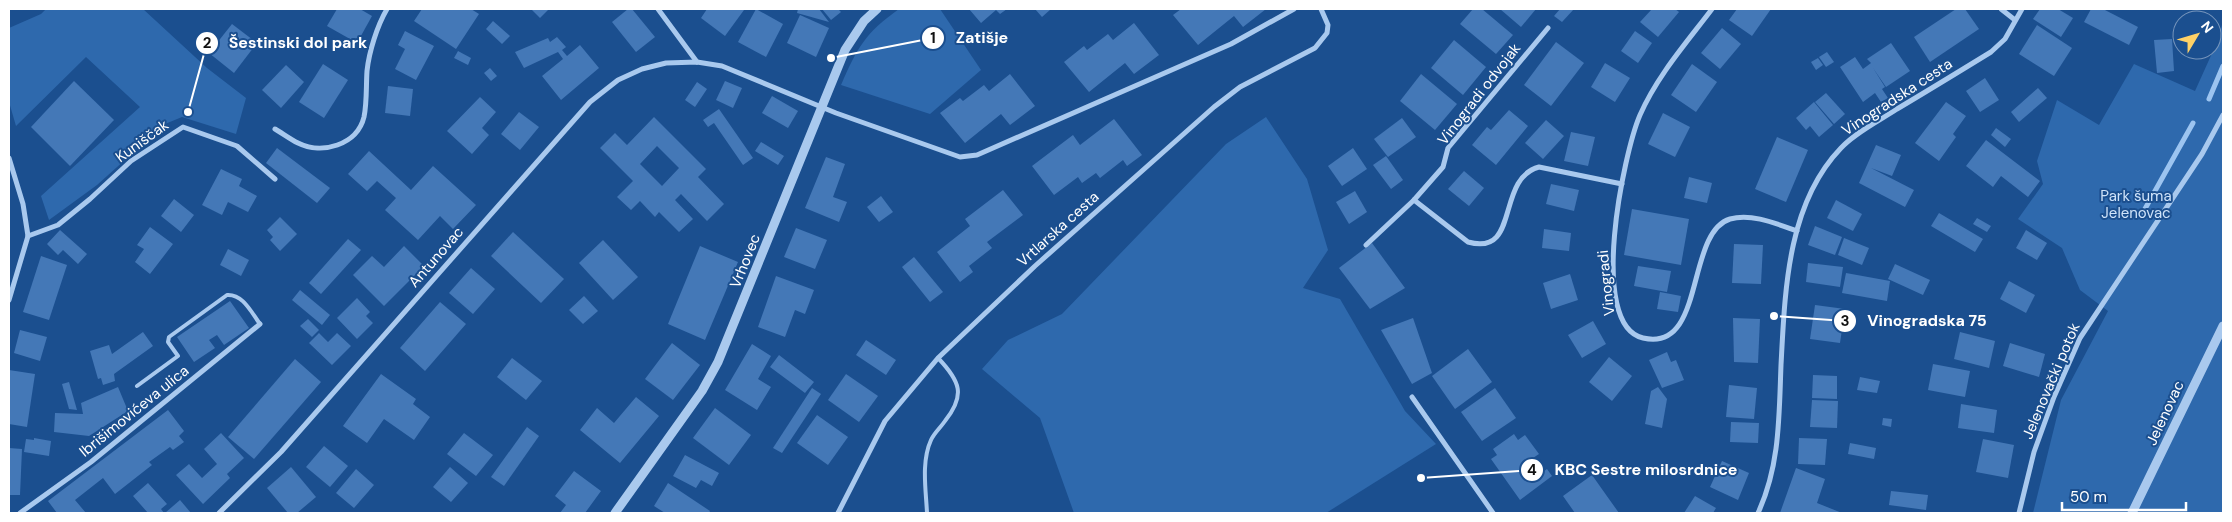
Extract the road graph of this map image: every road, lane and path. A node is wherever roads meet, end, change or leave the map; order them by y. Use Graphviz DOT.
graph roads {
  1 [pos="387,9"];
  2 [pos="658,9"];
  3 [pos="877,9"];
  4 [pos="1294,9"];
  5 [pos="1321,9"];
  6 [pos="1712,9"];
  7 [pos="2002,9"];
  8 [pos="2022,9"];
  9 [pos="2015,20"];
  10 [pos="1548,28"];
  11 [pos="697,62"];
  12 [pos="822,108"];
  13 [pos="2223,115"];
  14 [pos="275,129"];
  15 [pos="9,158"];
  16 [pos="275,179"];
  17 [pos="1622,184"];
  18 [pos="1414,200"];
  19 [pos="1797,231"];
  20 [pos="28,236"];
  21 [pos="1366,245"];
  22 [pos="9,300"];
  23 [pos="260,324"];
  24 [pos="2223,326"];
  25 [pos="938,358"];
  26 [pos="137,386"];
  27 [pos="1412,397"];
  28 [pos="20,513"];
  29 [pos="220,513"];
  30 [pos="615,513"];
  31 [pos="838,513"];
  32 [pos="927,513"];
  33 [pos="1493,513"];
  34 [pos="1758,513"];
  35 [pos="2019,513"];
  36 [pos="2132,513"];
  1 -- 14 [label="street"];
  2 -- 11 [label="street"];
  3 -- 12 [label="street, Vrhovec"];
  4 -- 12 [label="street"];
  5 -- 25 [label="street, Vrtlarska cesta"];
  6 -- 17 [label="street, Vinogradi"];
  7 -- 9 [label="street"];
  8 -- 9 [label="street, Vinogradska cesta"];
  9 -- 19 [label="street, Vinogradska cesta"];
  10 -- 18 [label="street, Vinogradi odvojak"];
  11 -- 12 [label="street, Antunovac"];
  11 -- 29 [label="street, Antunovac"];
  12 -- 30 [label="street, Vrhovec"];
  13 -- 35 [label="street, Jelenovački potok"];
  15 -- 20 [label="street"];
  16 -- 20 [label="street, Kuniščak"];
  17 -- 18 [label="street"];
  17 -- 19 [label="street, Vinogradi"];
  18 -- 21 [label="street, Vinogradi odvojak"];
  19 -- 34 [label="street, Vinogradska cesta"];
  20 -- 22 [label="street"];
  23 -- 26 [label="lane"];
  23 -- 28 [label="street, Ibrišimovićeva ulica"];
  24 -- 36 [label="street, Jelenovac"];
  25 -- 31 [label="street, Vrtlarska cesta"];
  25 -- 32 [label="lane"];
  27 -- 33 [label="street"];
}
